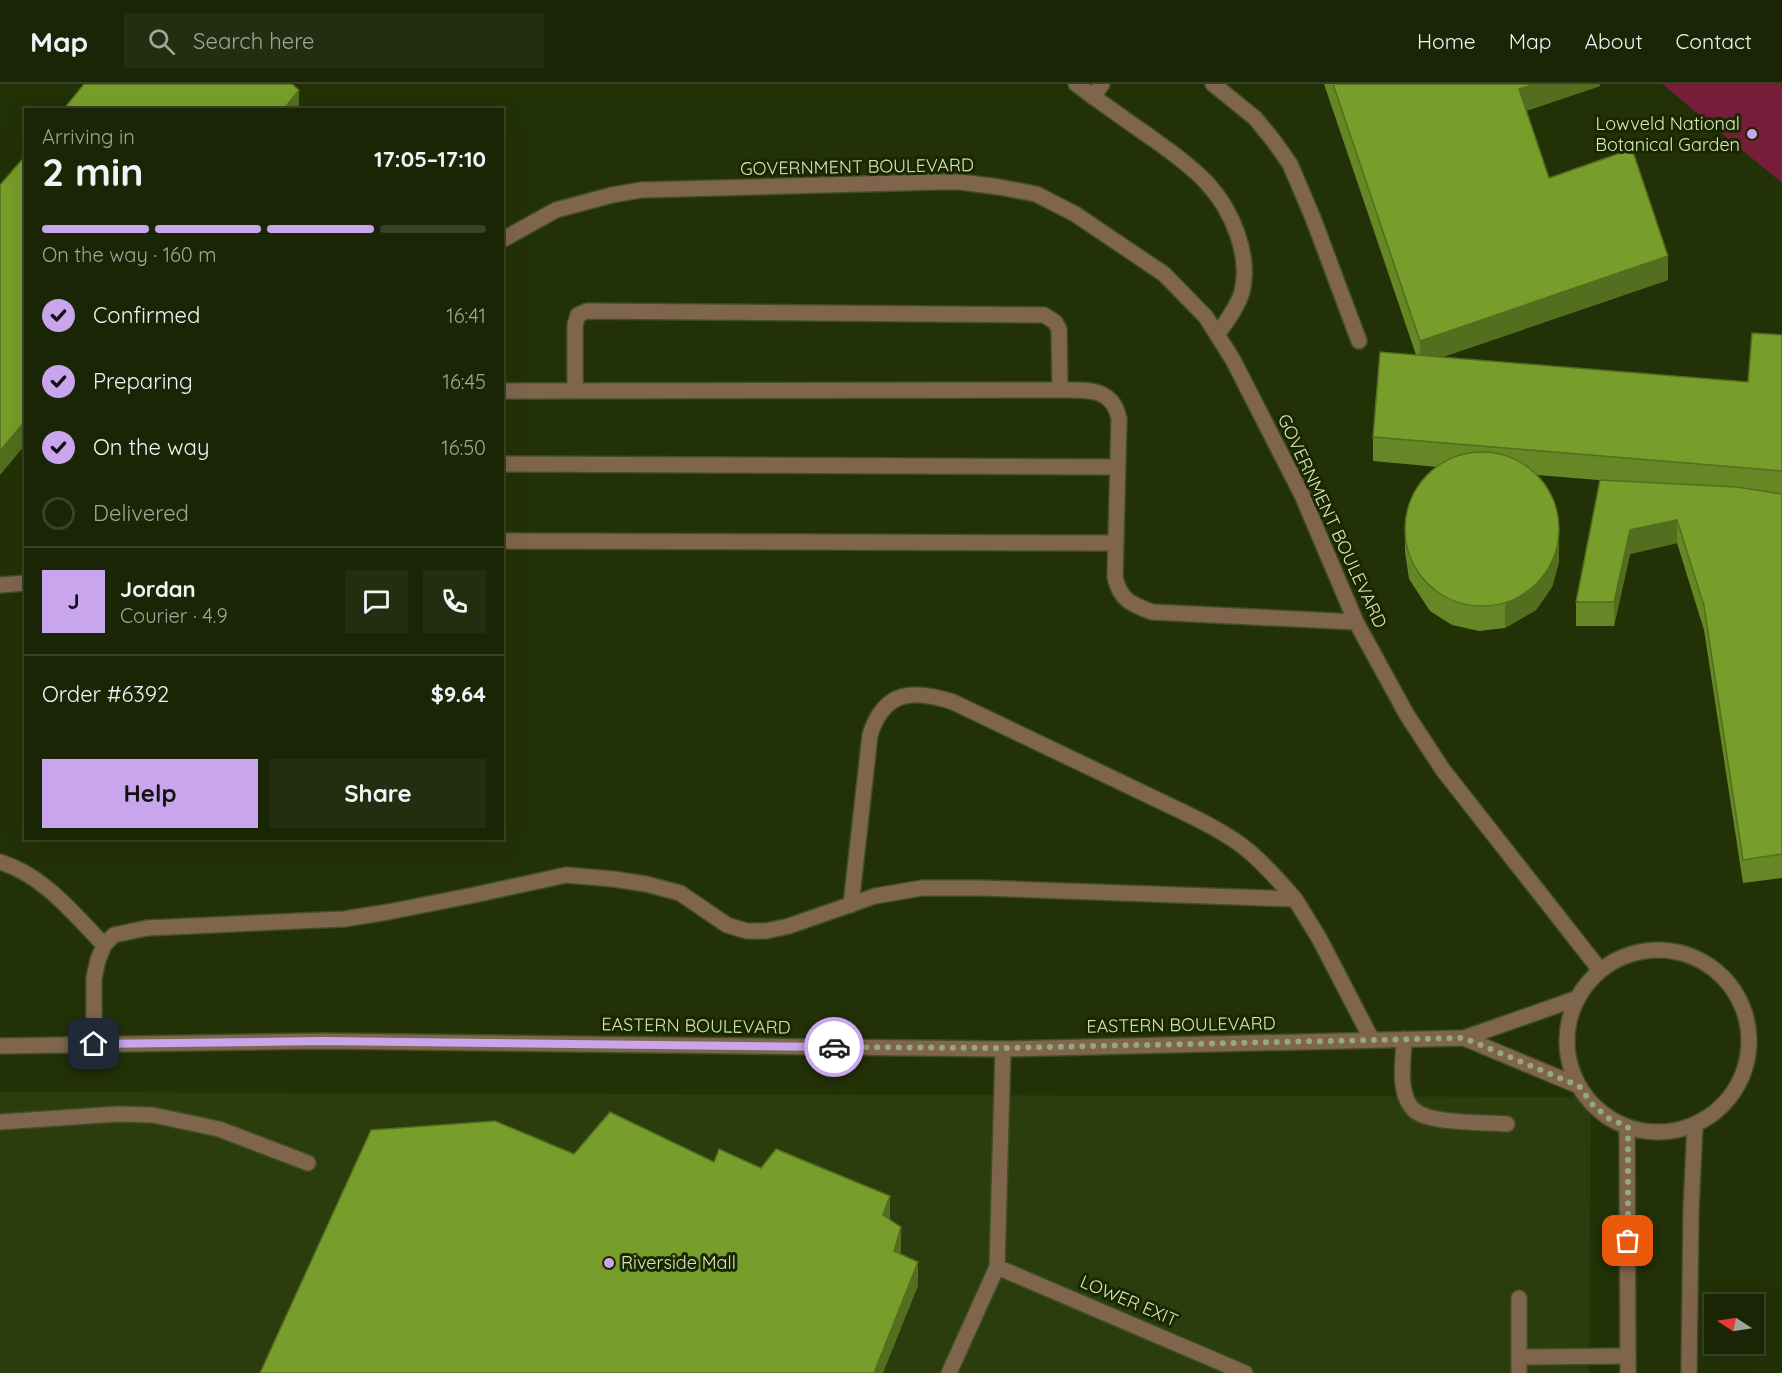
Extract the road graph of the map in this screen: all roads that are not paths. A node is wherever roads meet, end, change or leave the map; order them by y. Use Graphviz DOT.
graph roads {
  1 [pos="1076,84"];
  2 [pos="1213,84"];
  3 [pos="1098,90"];
  4 [pos="504,239"];
  5 [pos="1217,335"];
  6 [pos="1359,341"];
  7 [pos="575,390"];
  8 [pos="1060,390"];
  9 [pos="504,391"];
  10 [pos="504,464"];
  11 [pos="1118,467"];
  12 [pos="504,541"];
  13 [pos="1116,543"];
  14 [pos="24,583"];
  15 [pos="0,585"];
  16 [pos="1356,622"];
  17 [pos="0,862"];
  18 [pos="1295,899"];
  19 [pos="851,905"];
  20 [pos="104,945"];
  21 [pos="1600,970"];
  22 [pos="1578,998"];
  23 [pos="1464,1038"];
  24 [pos="1404,1039"];
  25 [pos="1372,1040"];
  26 [pos="94,1044"];
  27 [pos="0,1046"];
  28 [pos="1004,1048"];
  29 [pos="1579,1086"];
  30 [pos="0,1122"];
  31 [pos="1507,1124"];
  32 [pos="1695,1125"];
  33 [pos="1628,1127"];
  34 [pos="308,1163"];
  35 [pos="997,1267"];
  36 [pos="1519,1298"];
  37 [pos="1628,1356"];
  38 [pos="1520,1357"];
  39 [pos="949,1373"];
  40 [pos="1245,1373"];
  41 [pos="1520,1373"];
  42 [pos="1628,1373"];
  43 [pos="1689,1373"];
  1 -- 3 [label="street"];
  2 -- 6 [label="street"];
  3 -- 5 [label="street"];
  4 -- 5 [label="street, GOVERNMENT BOULEVARD"];
  5 -- 16 [label="street, GOVERNMENT BOULEVARD"];
  7 -- 8 [label="street"];
  7 -- 8 [label="street"];
  7 -- 9 [label="street"];
  8 -- 11 [label="street"];
  10 -- 11 [label="street"];
  11 -- 13 [label="street"];
  12 -- 13 [label="street"];
  13 -- 16 [label="street"];
  14 -- 15 [label="street"];
  16 -- 21 [label="street, GOVERNMENT BOULEVARD"];
  17 -- 20 [label="street"];
  18 -- 19 [label="street"];
  18 -- 19 [label="street"];
  18 -- 25 [label="street"];
  19 -- 20 [label="street"];
  20 -- 26 [label="street"];
  21 -- 22 [label="street"];
  21 -- 32 [label="street"];
  22 -- 23 [label="street, EASTERN BOULEVARD"];
  22 -- 29 [label="street"];
  23 -- 24 [label="street, EASTERN BOULEVARD"];
  23 -- 29 [label="street, EASTERN BOULEVARD"];
  24 -- 25 [label="street, EASTERN BOULEVARD"];
  24 -- 31 [label="street"];
  25 -- 28 [label="street, EASTERN BOULEVARD"];
  26 -- 27 [label="street, EASTERN BOULEVARD"];
  26 -- 28 [label="street, EASTERN BOULEVARD"];
  28 -- 35 [label="street"];
  29 -- 33 [label="street"];
  30 -- 34 [label="street"];
  32 -- 33 [label="street"];
  32 -- 43 [label="street"];
  33 -- 37 [label="street"];
  35 -- 39 [label="street"];
  35 -- 40 [label="street, LOWER EXIT"];
  36 -- 38 [label="street"];
  37 -- 38 [label="street"];
  37 -- 42 [label="street"];
  38 -- 41 [label="street"];
}
